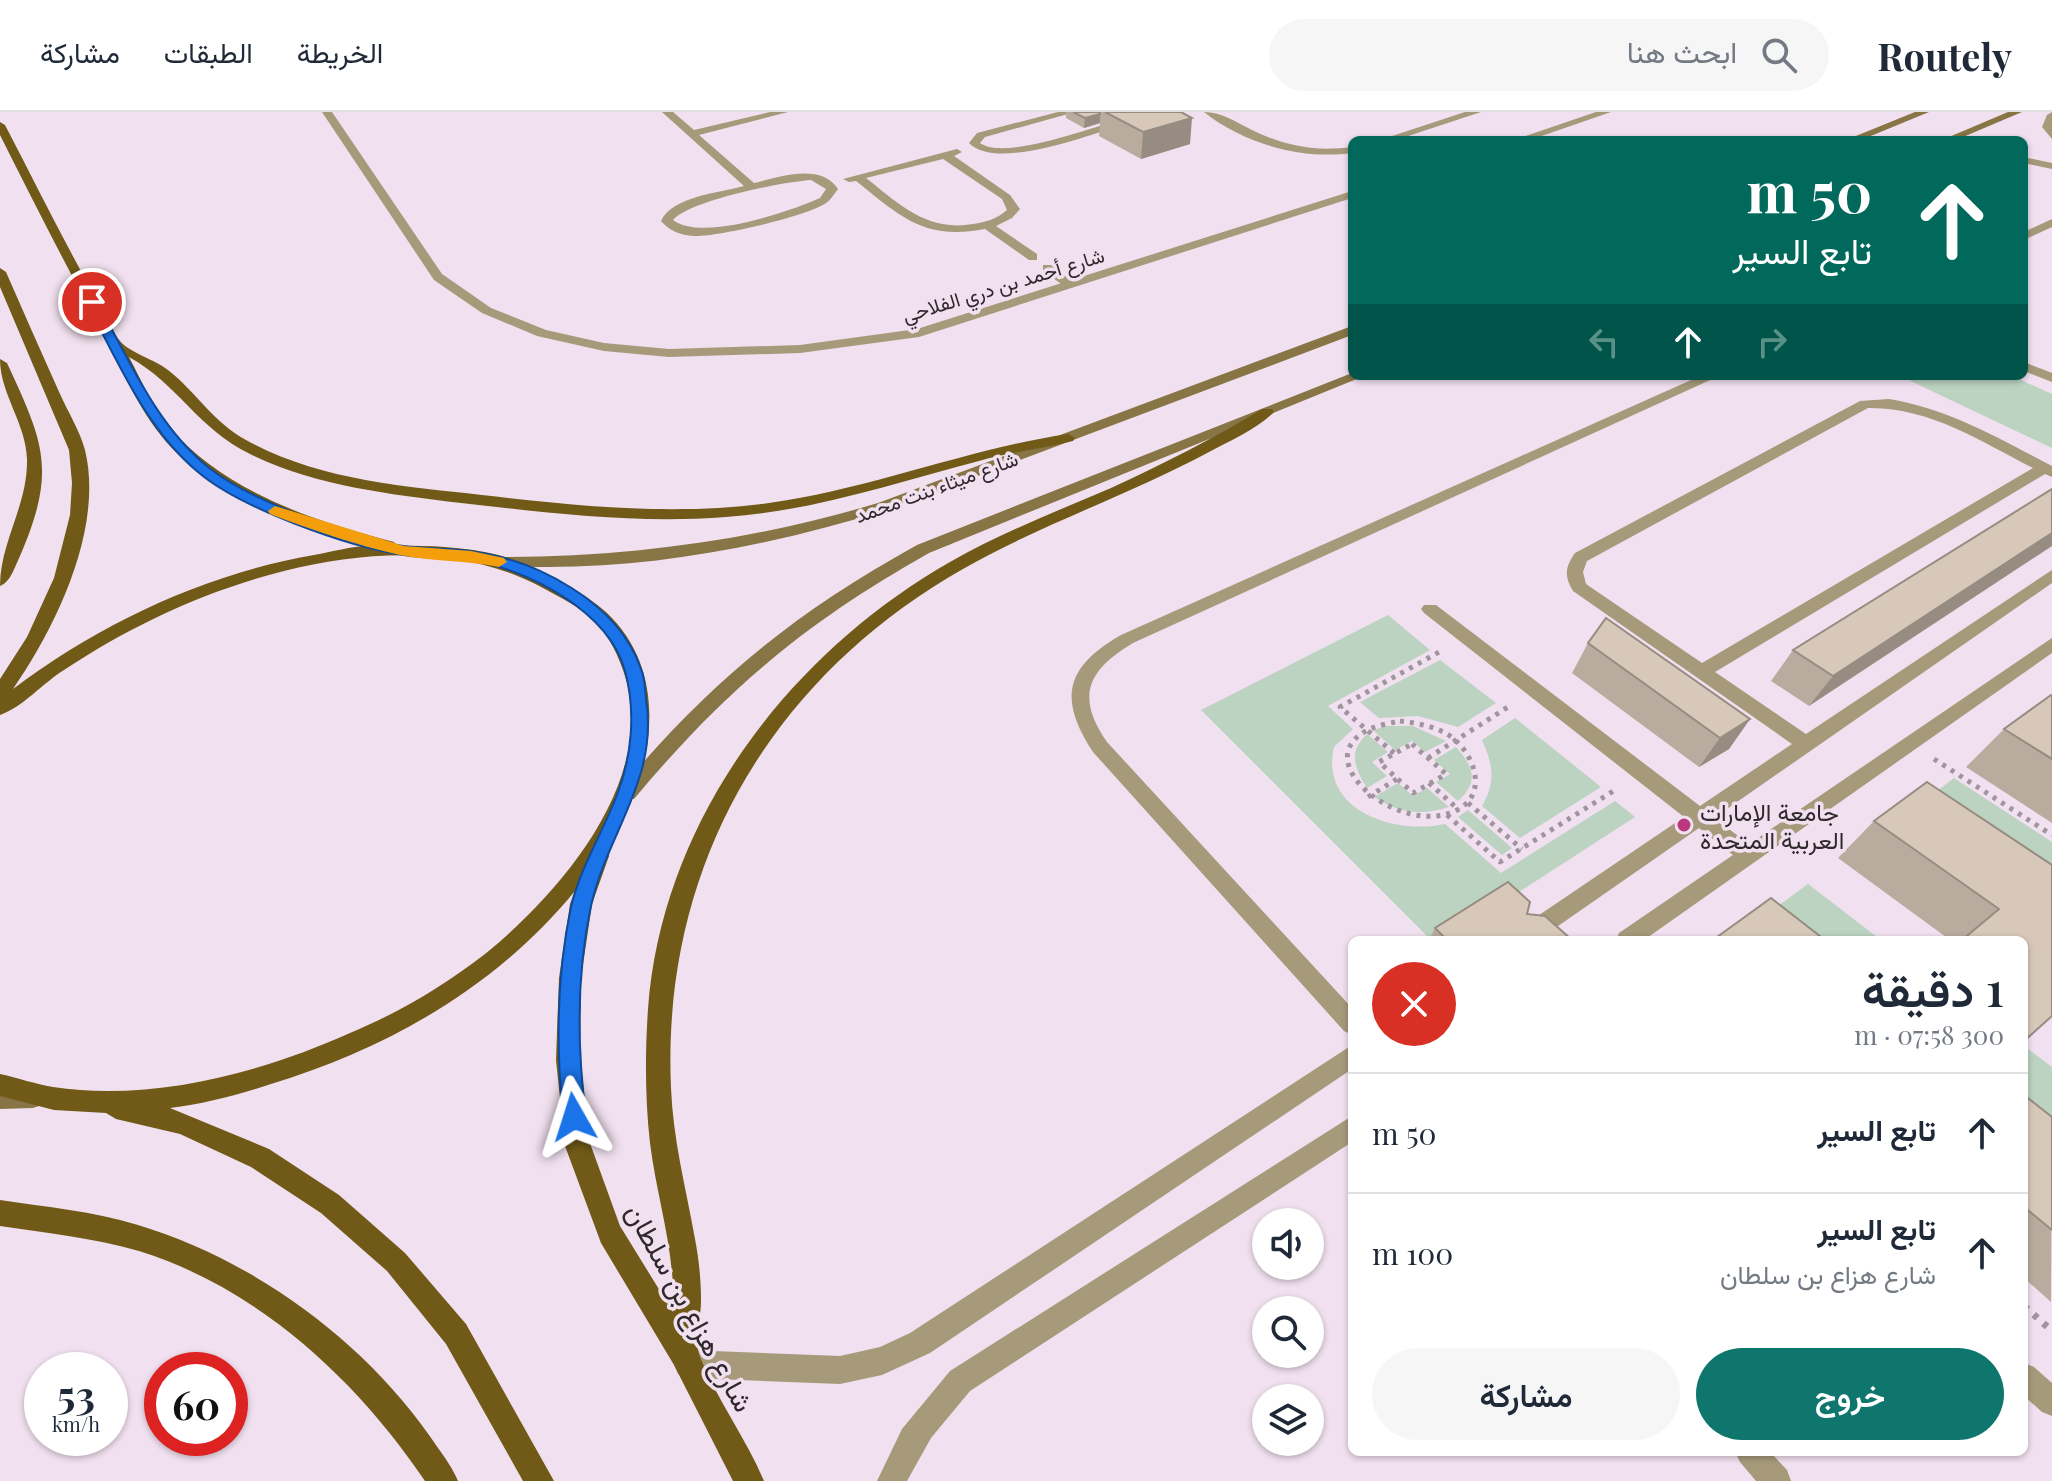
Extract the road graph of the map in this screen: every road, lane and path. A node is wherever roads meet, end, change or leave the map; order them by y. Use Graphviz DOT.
graph roads {
  1 [pos="327,112"];
  2 [pos="667,112"];
  3 [pos="783,112"];
  4 [pos="1070,112"];
  5 [pos="1132,112"];
  6 [pos="1209,112"];
  7 [pos="1476,112"];
  8 [pos="1606,112"];
  9 [pos="1924,112"];
  10 [pos="2017,112"];
  11 [pos="2052,115"];
  12 [pos="1009,118"];
  13 [pos="0,125"];
  14 [pos="1021,125"];
  15 [pos="691,134"];
  16 [pos="1398,136"];
  17 [pos="1531,136"];
  18 [pos="1861,136"];
  19 [pos="1957,136"];
  20 [pos="2052,136"];
  21 [pos="977,147"];
  22 [pos="1348,150"];
  23 [pos="945,155"];
  24 [pos="2028,161"];
  25 [pos="2052,166"];
  26 [pos="858,177"];
  27 [pos="829,184"];
  28 [pos="750,186"];
  29 [pos="1348,195"];
  30 [pos="2052,223"];
  31 [pos="987,225"];
  32 [pos="2028,234"];
  33 [pos="1033,257"];
  34 [pos="1047,268"];
  35 [pos="1,281"];
  36 [pos="1071,285"];
  37 [pos="1348,332"];
  38 [pos="115,345"];
  39 [pos="0,363"];
  40 [pos="2028,368"];
  41 [pos="2052,378"];
  42 [pos="1348,380"];
  43 [pos="1703,380"];
  44 [pos="1267,412"];
  45 [pos="1068,438"];
  46 [pos="2048,470"];
  47 [pos="403,551"];
  48 [pos="502,562"];
  49 [pos="2052,575"];
  50 [pos="0,580"];
  51 [pos="1430,609"];
  52 [pos="1466,637"];
  53 [pos="2052,644"];
  54 [pos="1701,672"];
  55 [pos="1535,690"];
  56 [pos="0,693"];
  57 [pos="0,708"];
  58 [pos="1366,729"];
  59 [pos="1456,740"];
  60 [pos="1909,743"];
  61 [pos="1806,744"];
  62 [pos="1394,753"];
  63 [pos="1428,758"];
  64 [pos="1641,773"];
  65 [pos="1397,779"];
  66 [pos="1429,783"];
  67 [pos="627,794"];
  68 [pos="1368,797"];
  69 [pos="1468,803"];
  70 [pos="1459,810"];
  71 [pos="1447,815"];
  72 [pos="1699,817"];
  73 [pos="608,833"];
  74 [pos="2052,835"];
  75 [pos="1522,849"];
  76 [pos="1748,855"];
  77 [pos="1527,936"];
  78 [pos="1633,936"];
  79 [pos="1348,1020"];
  80 [pos="1348,1059"];
  81 [pos="0,1085"];
  82 [pos="33,1097"];
  83 [pos="0,1098"];
  84 [pos="100,1103"];
  85 [pos="1348,1131"];
  86 [pos="0,1213"];
  87 [pos="2028,1310"];
  88 [pos="2052,1331"];
  89 [pos="686,1360"];
  90 [pos="2028,1381"];
  91 [pos="2052,1402"];
  92 [pos="1754,1456"];
  93 [pos="443,1481"];
  94 [pos="539,1481"];
  95 [pos="749,1481"];
  96 [pos="892,1481"];
  97 [pos="1776,1481"];
  1 -- 36 [label="street, شارع أحمد بن دري الفلاحي"];
  2 -- 15 [label="street"];
  3 -- 15 [label="street"];
  4 -- 14 [label="street"];
  5 -- 21 [label="street"];
  6 -- 22 [label="street"];
  7 -- 16 [label="street"];
  8 -- 17 [label="street"];
  9 -- 18 [label="main road"];
  10 -- 19 [label="main road"];
  11 -- 20 [label="street"];
  12 -- 14 [label="street"];
  13 -- 38 [label="main road"];
  14 -- 21 [label="street"];
  15 -- 28 [label="street"];
  21 -- 23 [label="street"];
  23 -- 26 [label="street"];
  23 -- 31 [label="street"];
  24 -- 25 [label="street"];
  26 -- 27 [label="street"];
  26 -- 31 [label="street"];
  27 -- 28 [label="street"];
  27 -- 28 [label="street"];
  29 -- 36 [label="street, شارع أحمد بن دري الفلاحي"];
  30 -- 32 [label="street"];
  31 -- 33 [label="street"];
  34 -- 36 [label="street"];
  35 -- 56 [label="main road"];
  37 -- 45 [label="main road, شارع ميثاء بنت محمد"];
  38 -- 45 [label="main road"];
  38 -- 47 [label="main road"];
  39 -- 50 [label="main road"];
  40 -- 41 [label="street"];
  42 -- 44 [label="main road"];
  43 -- 79 [label="street"];
  44 -- 67 [label="main road"];
  44 -- 89 [label="main road"];
  45 -- 48 [label="main road, شارع ميثاء بنت محمد"];
  46 -- 54 [label="street"];
  46 -- 54 [label="street"];
  47 -- 48 [label="main road"];
  47 -- 57 [label="main road"];
  48 -- 67 [label="main road"];
  49 -- 61 [label="street"];
  51 -- 52 [label="street"];
  52 -- 55 [label="street"];
  52 -- 58 [label="path"];
  53 -- 60 [label="street"];
  54 -- 61 [label="street"];
  55 -- 59 [label="path"];
  55 -- 64 [label="street"];
  58 -- 59 [label="path"];
  58 -- 62 [label="path"];
  58 -- 68 [label="path"];
  59 -- 63 [label="path"];
  59 -- 69 [label="path"];
  60 -- 74 [label="path"];
  60 -- 76 [label="street"];
  61 -- 72 [label="street"];
  62 -- 63 [label="path"];
  62 -- 65 [label="path"];
  63 -- 66 [label="path"];
  64 -- 72 [label="street"];
  64 -- 75 [label="path"];
  65 -- 66 [label="path"];
  65 -- 68 [label="path"];
  66 -- 70 [label="path"];
  67 -- 73 [label="main road"];
  68 -- 71 [label="path"];
  69 -- 70 [label="path"];
  69 -- 75 [label="path"];
  70 -- 71 [label="path"];
  71 -- 75 [label="path"];
  72 -- 76 [label="street"];
  72 -- 77 [label="street"];
  73 -- 84 [label="main road"];
  73 -- 89 [label="main road, شارع هزاع بن سلطان"];
  76 -- 78 [label="street"];
  80 -- 89 [label="street"];
  81 -- 82 [label="main road"];
  82 -- 83 [label="main road"];
  82 -- 84 [label="main road"];
  84 -- 94 [label="main road"];
  85 -- 96 [label="street"];
  86 -- 93 [label="main road"];
  87 -- 88 [label="path"];
  89 -- 95 [label="main road, شارع هزاع بن سلطان"];
  90 -- 91 [label="street"];
  92 -- 97 [label="street"];
}
